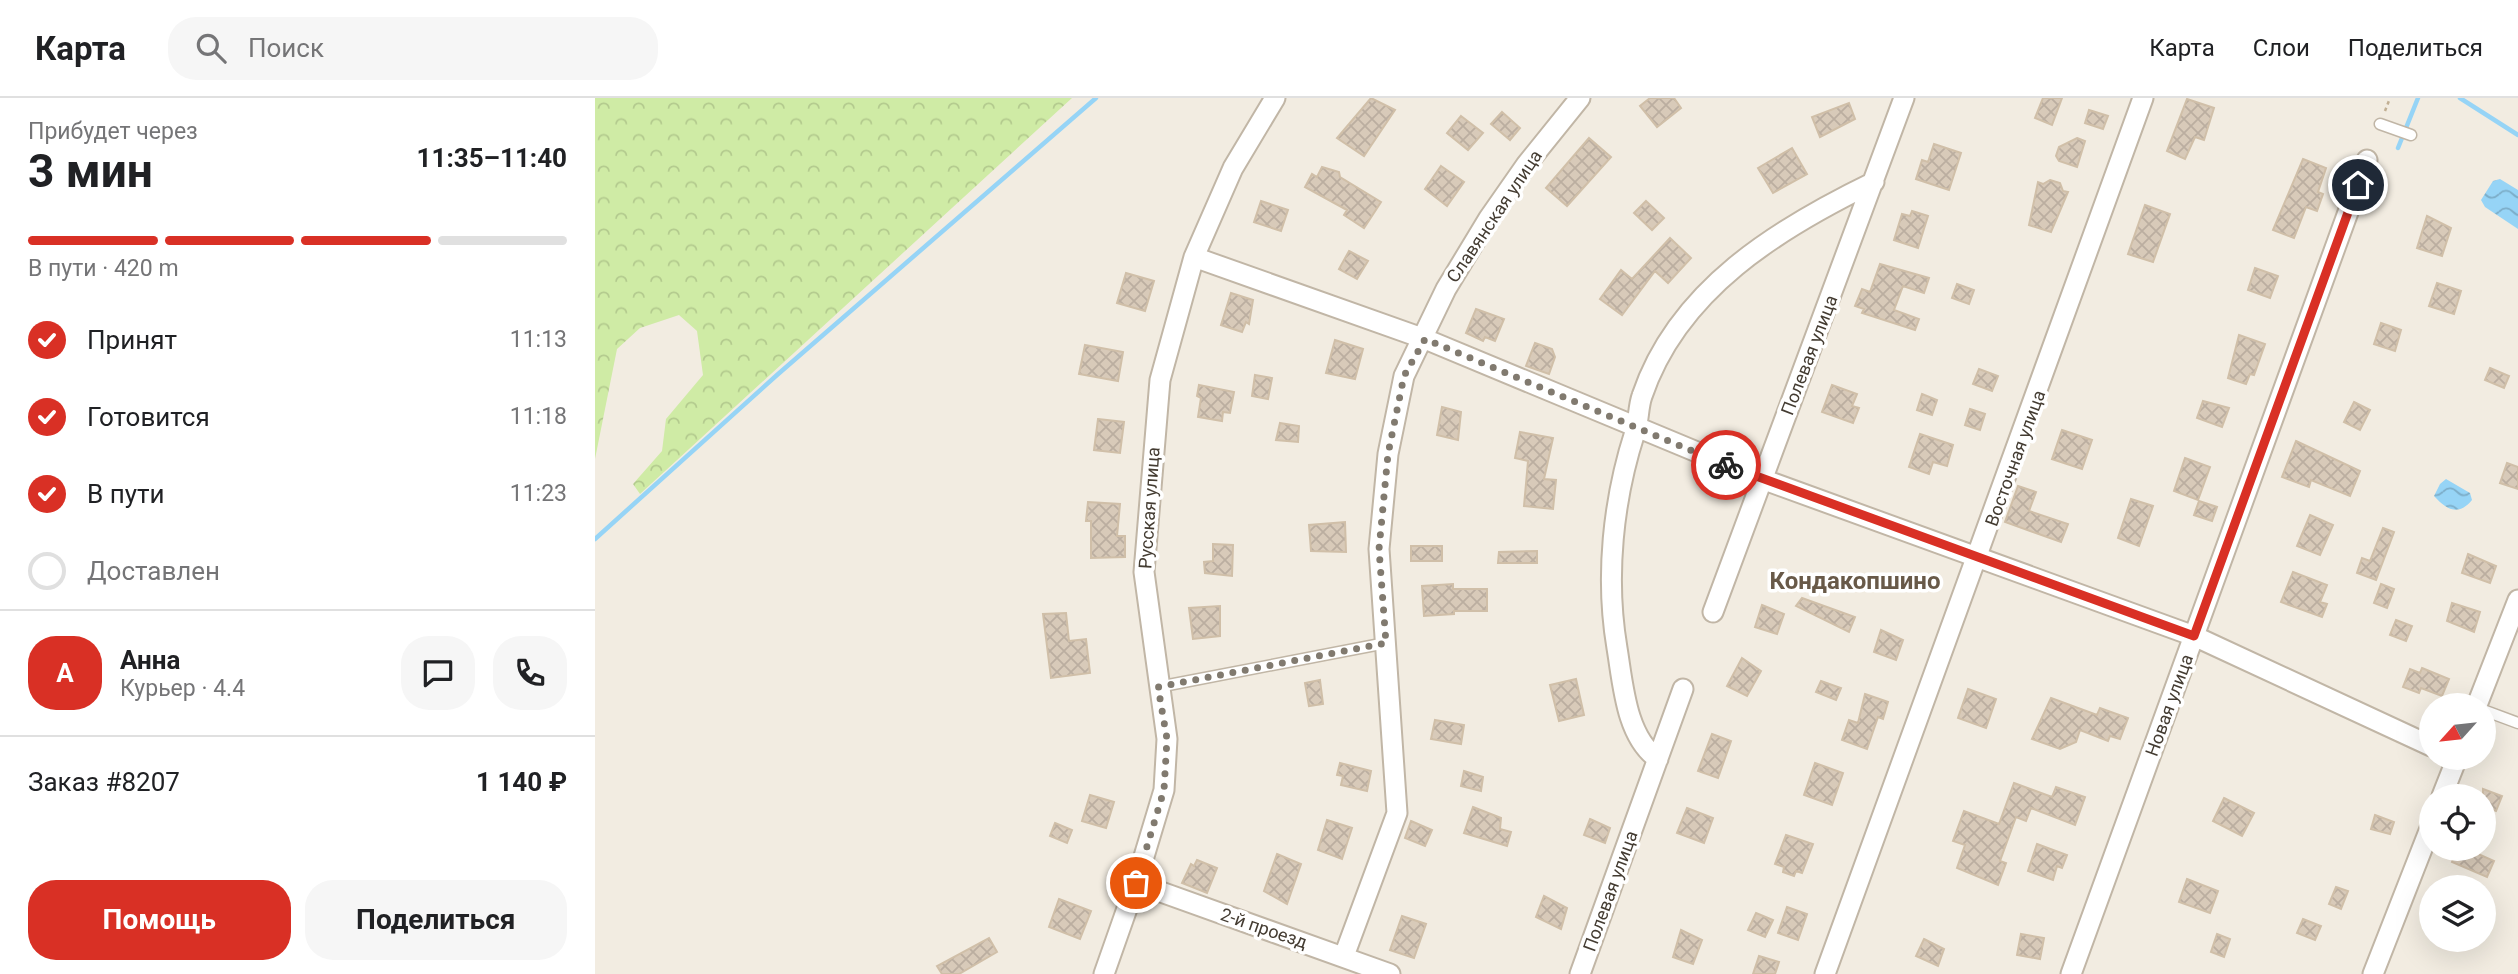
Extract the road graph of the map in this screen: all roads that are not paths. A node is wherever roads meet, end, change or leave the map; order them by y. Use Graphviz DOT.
graph roads {
  1 [pos="1275,98"];
  2 [pos="1580,98"];
  3 [pos="1905,98"];
  4 [pos="2143,98"];
  5 [pos="2380,124"];
  6 [pos="2411,135"];
  7 [pos="2367,160"];
  8 [pos="1874,181"];
  9 [pos="1194,257"];
  10 [pos="1425,339"];
  11 [pos="1637,429"];
  12 [pos="1762,479"];
  13 [pos="1978,559"];
  14 [pos="2518,600"];
  15 [pos="1713,612"];
  16 [pos="2194,636"];
  17 [pos="1386,643"];
  18 [pos="1158,687"];
  19 [pos="1683,689"];
  20 [pos="2482,693"];
  21 [pos="2496,715"];
  22 [pos="2518,723"];
  23 [pos="2419,740"];
  24 [pos="1658,759"];
  25 [pos="2419,857"];
  26 [pos="1136,883"];
  27 [pos="1344,956"];
  28 [pos="1104,974"];
  29 [pos="1390,974"];
  30 [pos="1580,974"];
  31 [pos="1825,974"];
  32 [pos="2071,974"];
  33 [pos="2373,974"];
  1 -- 9 [label="street, Русская улица"];
  2 -- 10 [label="street, Славянская улица"];
  3 -- 8 [label="street, Полевая улица"];
  4 -- 13 [label="street, Восточная улица"];
  5 -- 6 [label="lane"];
  7 -- 16 [label="street, Новая улица"];
  8 -- 11 [label="street"];
  8 -- 12 [label="street, Полевая улица"];
  9 -- 10 [label="street"];
  9 -- 18 [label="street, Русская улица"];
  10 -- 11 [label="street"];
  10 -- 17 [label="street, Славянская улица"];
  11 -- 12 [label="street"];
  11 -- 24 [label="street"];
  12 -- 13 [label="street"];
  12 -- 15 [label="street, Полевая улица"];
  13 -- 16 [label="street"];
  13 -- 31 [label="street, Восточная улица"];
  14 -- 20 [label="street"];
  16 -- 23 [label="street"];
  16 -- 32 [label="street, Новая улица"];
  17 -- 18 [label="lane"];
  17 -- 27 [label="street, Славянская улица"];
  18 -- 26 [label="street, Русская улица"];
  19 -- 24 [label="street, Полевая улица"];
  21 -- 22 [label="lane"];
  24 -- 30 [label="street, Полевая улица"];
  25 -- 33 [label="street"];
  26 -- 27 [label="street, 2-й проезд"];
  26 -- 28 [label="street, Русская улица"];
  27 -- 29 [label="street, 2-й проезд"];
}
